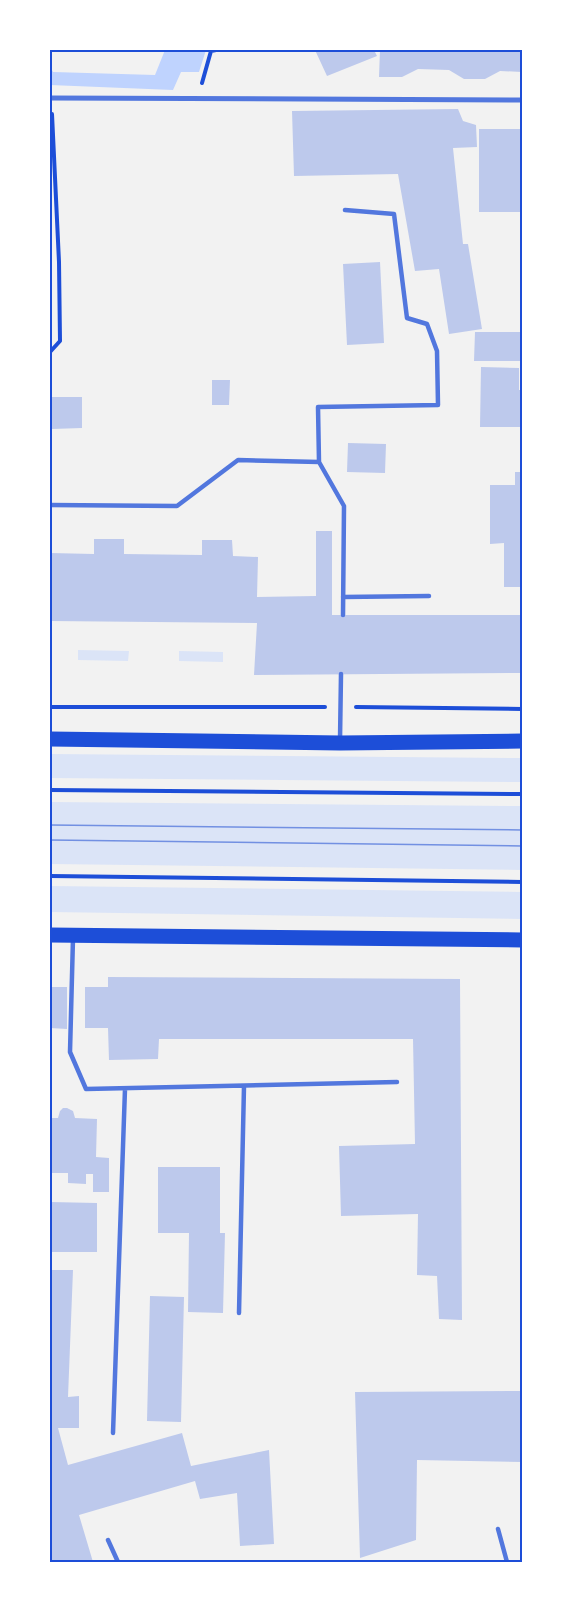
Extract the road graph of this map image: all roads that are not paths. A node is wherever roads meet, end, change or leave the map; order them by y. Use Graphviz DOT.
graph roads {
  1 [pos="50,98"];
  2 [pos="522,100"];
  3 [pos="345,210"];
  4 [pos="319,462"];
  5 [pos="50,505"];
  6 [pos="429,596"];
  7 [pos="343,597"];
  8 [pos="343,615"];
  9 [pos="341,674"];
  10 [pos="50,740"];
  11 [pos="522,741"];
  12 [pos="340,743"];
  13 [pos="50,935"];
  14 [pos="73,935"];
  15 [pos="522,940"];
  16 [pos="397,1082"];
  17 [pos="244,1086"];
  18 [pos="125,1089"];
  19 [pos="239,1313"];
  20 [pos="113,1433"];
  21 [pos="498,1529"];
  22 [pos="108,1540"];
  23 [pos="118,1563"];
  24 [pos="507,1563"];
  1 -- 2 [label="street"];
  3 -- 4 [label="lane"];
  4 -- 5 [label="lane"];
  4 -- 7 [label="lane"];
  6 -- 7 [label="lane"];
  7 -- 8 [label="lane"];
  9 -- 12 [label="lane"];
  10 -- 12 [label="main road"];
  11 -- 12 [label="main road"];
  13 -- 14 [label="main road"];
  14 -- 15 [label="main road"];
  14 -- 18 [label="lane"];
  16 -- 17 [label="lane"];
  17 -- 18 [label="lane"];
  17 -- 19 [label="lane"];
  18 -- 20 [label="lane"];
  21 -- 24 [label="lane"];
  22 -- 23 [label="lane"];
}
